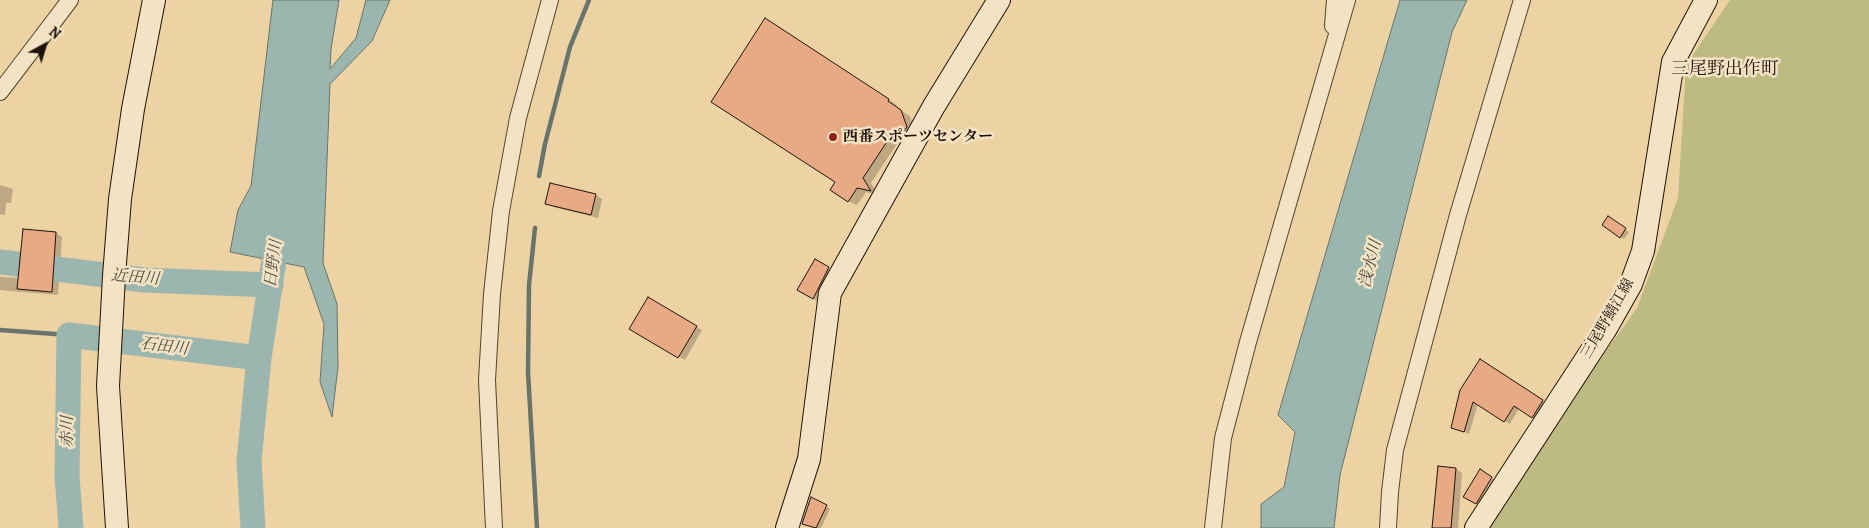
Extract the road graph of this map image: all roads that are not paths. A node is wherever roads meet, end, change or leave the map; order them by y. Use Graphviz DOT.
graph roads {
  1 [pos="70,0"];
  2 [pos="550,0"];
  3 [pos="999,0"];
  4 [pos="1335,0"];
  5 [pos="1347,0"];
  6 [pos="1522,0"];
  7 [pos="1706,0"];
  8 [pos="154,3"];
  9 [pos="1333,48"];
  10 [pos="0,92"];
  11 [pos="790,527"];
  12 [pos="118,528"];
  13 [pos="494,528"];
  14 [pos="1213,528"];
  15 [pos="1388,528"];
  16 [pos="1476,528"];
  1 -- 10 [label="street"];
  2 -- 13 [label="street"];
  3 -- 11 [label="street"];
  4 -- 9 [label="street"];
  5 -- 9 [label="street"];
  6 -- 15 [label="street"];
  7 -- 16 [label="street, 三尾野鯖江線"];
  8 -- 12 [label="street"];
  9 -- 14 [label="street"];
}
